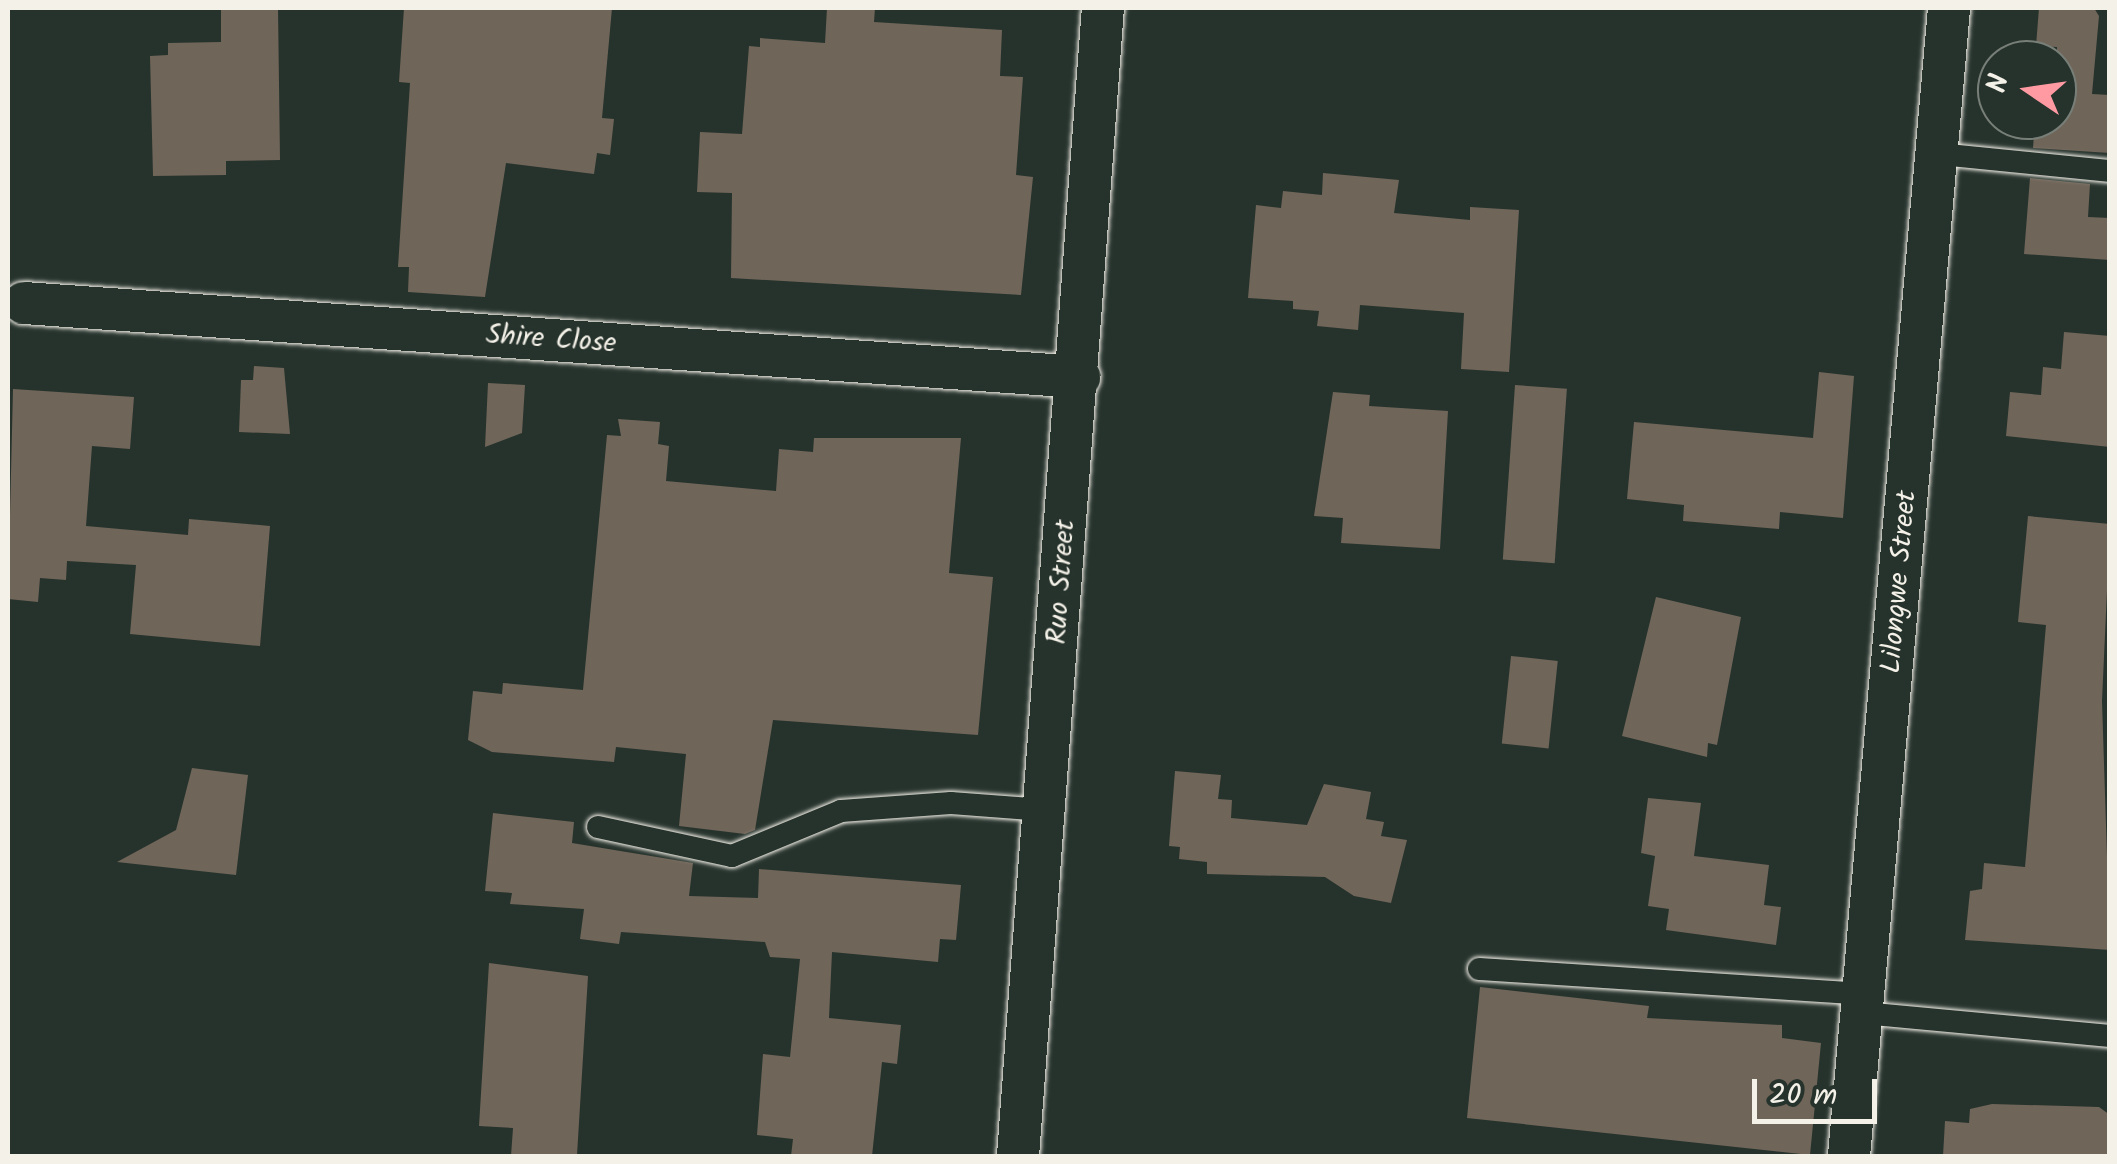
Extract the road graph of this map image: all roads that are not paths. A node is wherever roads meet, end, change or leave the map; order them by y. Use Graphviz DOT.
graph roads {
  1 [pos="1104,8"];
  2 [pos="1949,8"];
  3 [pos="1939,154"];
  4 [pos="2110,170"];
  5 [pos="24,303"];
  6 [pos="1078,377"];
  7 [pos="1044,810"];
  8 [pos="598,827"];
  9 [pos="1479,969"];
  10 [pos="1864,1004"];
  11 [pos="2110,1036"];
  12 [pos="1018,1156"];
  13 [pos="1850,1156"];
  1 -- 6 [label="street, Ruo Street"];
  2 -- 3 [label="street, Lilongwe Street"];
  3 -- 4 [label="lane"];
  3 -- 10 [label="street, Lilongwe Street"];
  5 -- 6 [label="street, Shire Close"];
  6 -- 7 [label="street, Ruo Street"];
  7 -- 8 [label="lane"];
  7 -- 12 [label="street, Ruo Street"];
  9 -- 10 [label="lane"];
  10 -- 11 [label="lane"];
  10 -- 13 [label="street, Lilongwe Street"];
}
